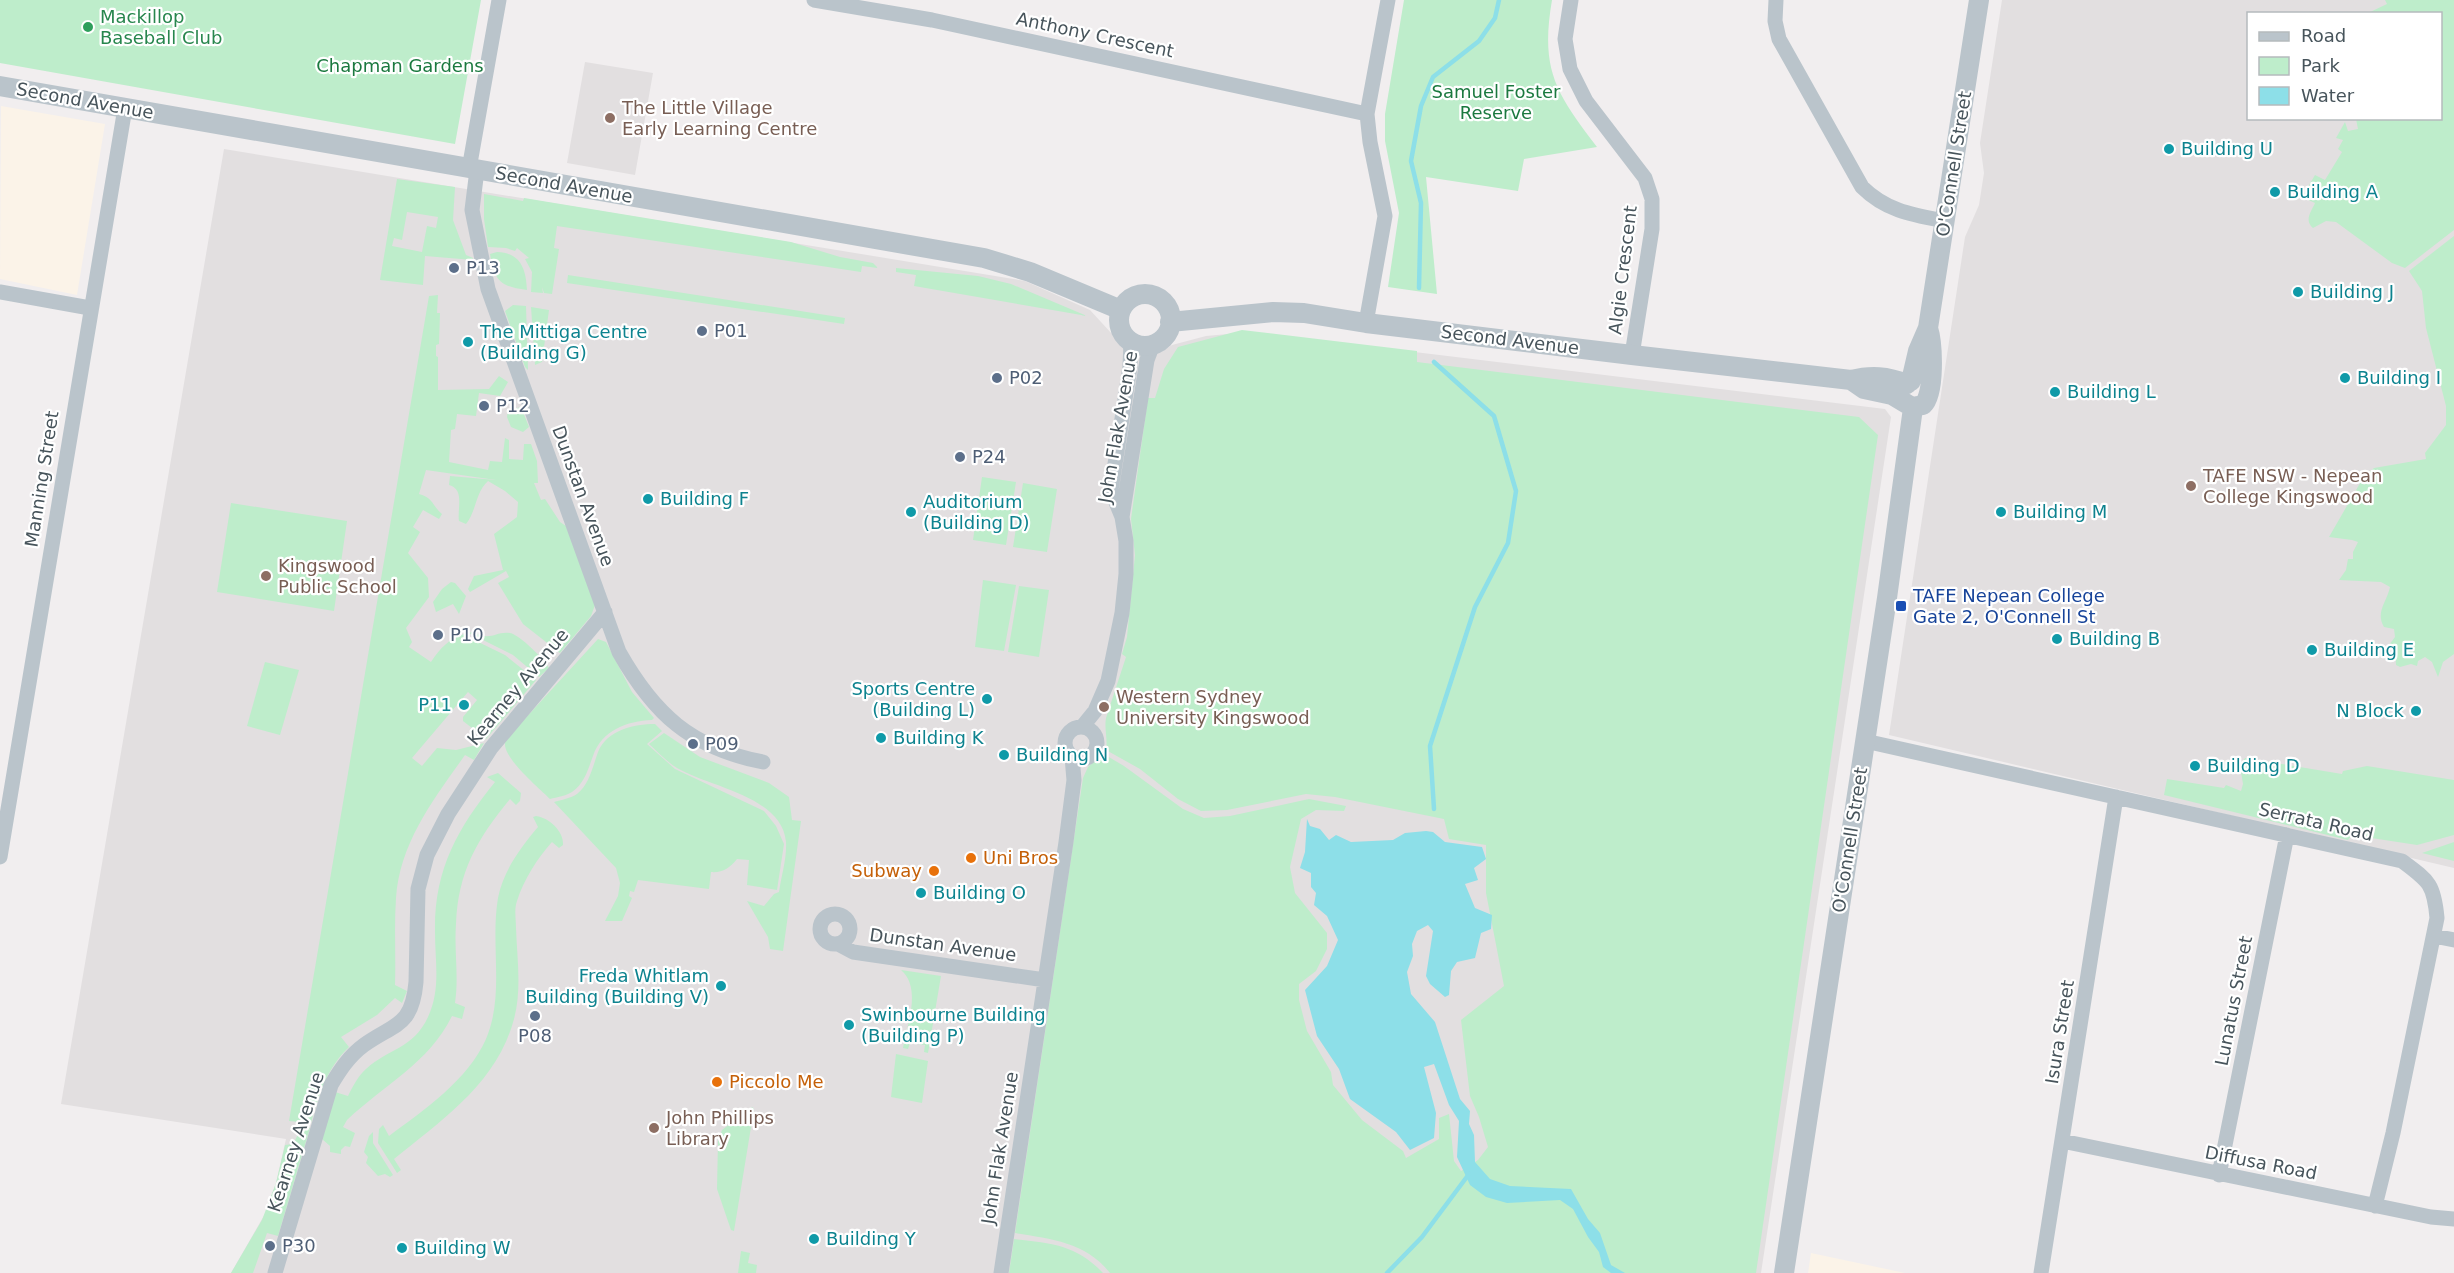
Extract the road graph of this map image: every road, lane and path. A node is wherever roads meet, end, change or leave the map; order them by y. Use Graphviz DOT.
graph roads {
  1 [pos="499,0"];
  2 [pos="814,0"];
  3 [pos="1388,0"];
  4 [pos="1571,0"];
  5 [pos="1776,0"];
  6 [pos="1979,0"];
  7 [pos="0,86"];
  8 [pos="125,108"];
  9 [pos="1367,114"];
  10 [pos="473,170"];
  11 [pos="1945,221"];
  12 [pos="0,292"];
  13 [pos="90,308"];
  14 [pos="1120,310"];
  15 [pos="1170,322"];
  16 [pos="1366,323"];
  17 [pos="1928,328"];
  18 [pos="1131,341"];
  19 [pos="1153,344"];
  20 [pos="1632,355"];
  21 [pos="1929,391"];
  22 [pos="1909,394"];
  23 [pos="1122,517"];
  24 [pos="605,612"];
  25 [pos="1088,730"];
  26 [pos="1865,741"];
  27 [pos="1079,758"];
  28 [pos="763,762"];
  29 [pos="2116,797"];
  30 [pos="2287,835"];
  31 [pos="0,857"];
  32 [pos="2434,936"];
  33 [pos="2454,940"];
  34 [pos="838,944"];
  35 [pos="1045,980"];
  36 [pos="2062,1141"];
  37 [pos="2219,1175"];
  38 [pos="2375,1206"];
  39 [pos="2454,1219"];
  40 [pos="1787,1272"];
  41 [pos="275,1273"];
  42 [pos="1001,1273"];
  43 [pos="2041,1273"];
  1 -- 10 [label="street"];
  2 -- 9 [label="street, Anthony Crescent"];
  3 -- 9 [label="street"];
  4 -- 20 [label="street, Algie Crescent"];
  5 -- 11 [label="street"];
  6 -- 11 [label="street, O'Connell Street"];
  7 -- 8 [label="street, Second Avenue"];
  8 -- 10 [label="street, Second Avenue"];
  8 -- 13 [label="street, Manning Street"];
  9 -- 16 [label="street"];
  10 -- 14 [label="street, Second Avenue"];
  10 -- 24 [label="street, Dunstan Avenue"];
  11 -- 17 [label="street, O'Connell Street"];
  12 -- 13 [label="street"];
  13 -- 31 [label="street, Manning Street"];
  14 -- 15 [label="street"];
  14 -- 18 [label="street"];
  15 -- 16 [label="street, Second Avenue"];
  15 -- 19 [label="street"];
  16 -- 20 [label="street, Second Avenue"];
  17 -- 21 [label="street, O'Connell Street"];
  17 -- 22 [label="street, O'Connell Street"];
  18 -- 19 [label="street"];
  18 -- 23 [label="street, John Flak Avenue"];
  19 -- 23 [label="street, John Flak Avenue"];
  20 -- 22 [label="street, Second Avenue"];
  21 -- 22 [label="street, Second Avenue"];
  22 -- 26 [label="street, O'Connell Street"];
  23 -- 25 [label="street, John Flak Avenue"];
  24 -- 28 [label="street, Dunstan Avenue"];
  24 -- 41 [label="street, Kearney Avenue"];
  25 -- 27 [label="street"];
  25 -- 27 [label="street"];
  26 -- 29 [label="street, Serrata Road"];
  26 -- 40 [label="street, O'Connell Street"];
  27 -- 35 [label="street, John Flak Avenue"];
  29 -- 30 [label="street, Serrata Road"];
  29 -- 36 [label="street, Isura Street"];
  30 -- 32 [label="street, Serrata Road"];
  30 -- 37 [label="street, Lunatus Street"];
  32 -- 33 [label="street"];
  32 -- 38 [label="street, Serrata Road"];
  34 -- 35 [label="street, Dunstan Avenue"];
  35 -- 42 [label="street, John Flak Avenue"];
  36 -- 37 [label="street, Diffusa Road"];
  36 -- 43 [label="street, Isura Street"];
  37 -- 38 [label="street, Diffusa Road"];
  38 -- 39 [label="street, Diffusa Road"];
}
